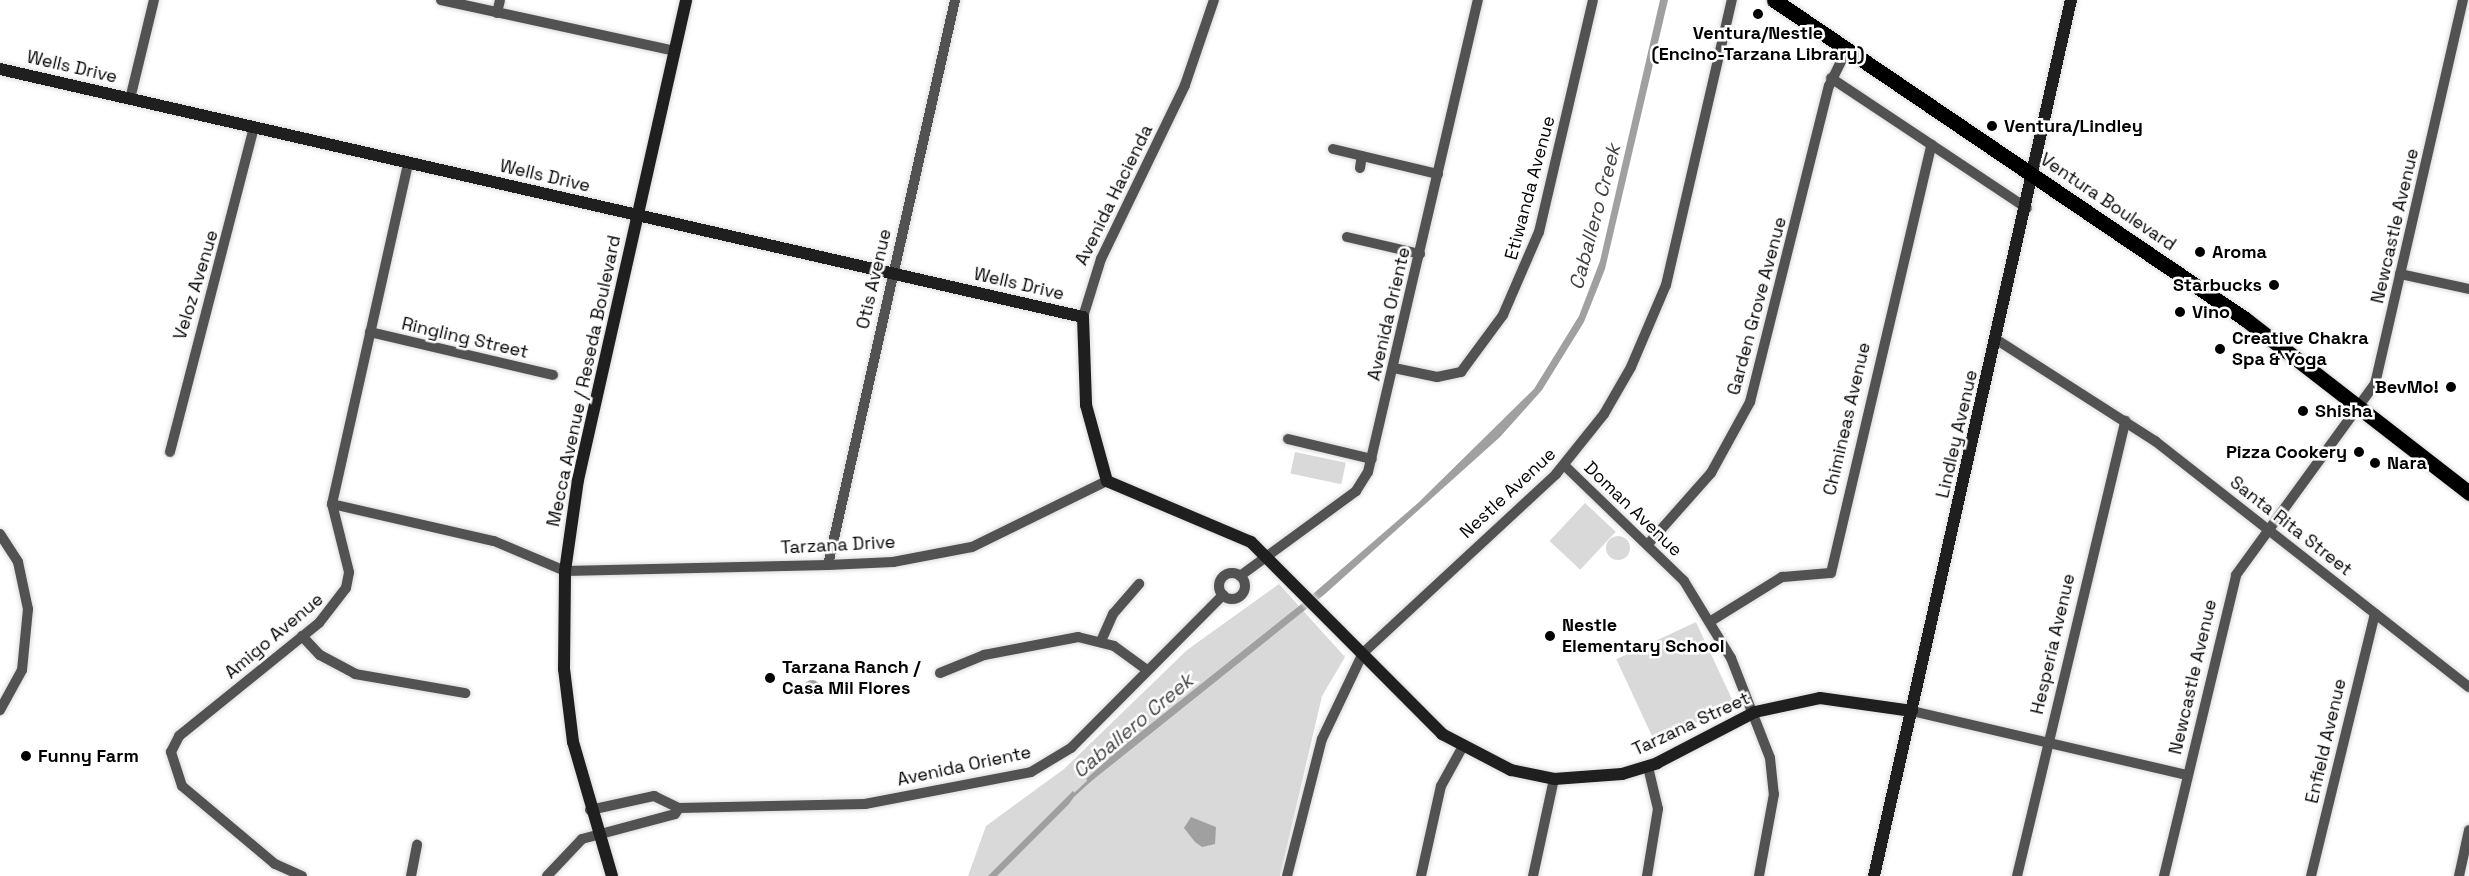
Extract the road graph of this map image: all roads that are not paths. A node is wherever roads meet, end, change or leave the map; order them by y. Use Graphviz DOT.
graph roads {
  1 [pos="154,0"];
  2 [pos="441,0"];
  3 [pos="500,0"];
  4 [pos="686,0"];
  5 [pos="955,0"];
  6 [pos="1214,0"];
  7 [pos="1478,0"];
  8 [pos="1593,0"];
  9 [pos="1732,0"];
  10 [pos="1774,0"];
  11 [pos="2071,0"];
  12 [pos="2463,0"];
  13 [pos="497,13"];
  14 [pos="675,51"];
  15 [pos="1846,51"];
  16 [pos="0,69"];
  17 [pos="1832,78"];
  18 [pos="130,99"];
  19 [pos="254,128"];
  20 [pos="1931,145"];
  21 [pos="1333,149"];
  22 [pos="1362,156"];
  23 [pos="408,163"];
  24 [pos="1360,168"];
  25 [pos="1438,174"];
  26 [pos="2032,174"];
  27 [pos="2027,208"];
  28 [pos="638,215"];
  29 [pos="1347,237"];
  30 [pos="1420,254"];
  31 [pos="892,273"];
  32 [pos="2400,274"];
  33 [pos="2469,289"];
  34 [pos="1083,317"];
  35 [pos="370,332"];
  36 [pos="1997,340"];
  37 [pos="1394,368"];
  38 [pos="553,375"];
  39 [pos="2360,407"];
  40 [pos="2125,421"];
  41 [pos="1288,439"];
  42 [pos="170,452"];
  43 [pos="1372,459"];
  44 [pos="1563,465"];
  45 [pos="1107,481"];
  46 [pos="2469,493"];
  47 [pos="332,504"];
  48 [pos="2266,528"];
  49 [pos="0,534"];
  50 [pos="1649,543"];
  51 [pos="1268,556"];
  52 [pos="828,565"];
  53 [pos="565,571"];
  54 [pos="1240,576"];
  55 [pos="1139,585"];
  56 [pos="1223,594"];
  57 [pos="2375,614"];
  58 [pos="1711,621"];
  59 [pos="302,636"];
  60 [pos="1101,641"];
  61 [pos="1363,654"];
  62 [pos="1144,668"];
  63 [pos="940,674"];
  64 [pos="2469,687"];
  65 [pos="465,693"];
  66 [pos="0,710"];
  67 [pos="1912,711"];
  68 [pos="1755,712"];
  69 [pos="2048,742"];
  70 [pos="1462,748"];
  71 [pos="1648,767"];
  72 [pos="2187,775"];
  73 [pos="1554,779"];
  74 [pos="679,808"];
  75 [pos="590,810"];
  76 [pos="2469,830"];
  77 [pos="597,832"];
  78 [pos="417,845"];
  79 [pos="302,876"];
  80 [pos="411,876"];
  81 [pos="547,876"];
  82 [pos="612,876"];
  83 [pos="1287,876"];
  84 [pos="1421,876"];
  85 [pos="1533,876"];
  86 [pos="1647,876"];
  87 [pos="1759,876"];
  88 [pos="1874,876"];
  89 [pos="2017,876"];
  90 [pos="2164,876"];
  91 [pos="2312,876"];
  92 [pos="2458,876"];
  1 -- 18 [label="street"];
  2 -- 13 [label="street"];
  3 -- 13 [label="street"];
  4 -- 14 [label="street, Mecca Avenue / Reseda Boulevard"];
  5 -- 31 [label="street, Otis Avenue"];
  6 -- 34 [label="street, Avenida Hacienda"];
  7 -- 25 [label="street, Avenida Oriente"];
  8 -- 37 [label="street, Etiwanda Avenue"];
  9 -- 44 [label="street, Nestle Avenue"];
  10 -- 15 [label="main road, Ventura Boulevard"];
  11 -- 26 [label="street, Lindley Avenue"];
  12 -- 32 [label="street, Newcastle Avenue"];
  13 -- 14 [label="street"];
  14 -- 28 [label="street, Mecca Avenue / Reseda Boulevard"];
  15 -- 17 [label="street, Garden Grove Avenue"];
  15 -- 26 [label="main road, Ventura Boulevard"];
  16 -- 18 [label="street, Wells Drive"];
  17 -- 20 [label="street"];
  17 -- 50 [label="street, Garden Grove Avenue"];
  18 -- 19 [label="street, Wells Drive"];
  19 -- 23 [label="street, Wells Drive"];
  19 -- 42 [label="street, Veloz Avenue"];
  20 -- 27 [label="street"];
  20 -- 58 [label="street, Chimineas Avenue"];
  21 -- 22 [label="street"];
  22 -- 24 [label="street"];
  22 -- 25 [label="street"];
  23 -- 28 [label="street, Wells Drive"];
  23 -- 35 [label="street, Amigo Avenue"];
  25 -- 30 [label="street, Avenida Oriente"];
  26 -- 27 [label="street, Lindley Avenue"];
  26 -- 39 [label="main road, Ventura Boulevard"];
  27 -- 36 [label="street, Lindley Avenue"];
  28 -- 31 [label="street, Wells Drive"];
  28 -- 53 [label="street, Mecca Avenue / Reseda Boulevard"];
  29 -- 30 [label="street"];
  30 -- 37 [label="street, Avenida Oriente"];
  31 -- 34 [label="street, Wells Drive"];
  31 -- 52 [label="street, Otis Avenue"];
  32 -- 33 [label="street"];
  32 -- 39 [label="street, Newcastle Avenue"];
  34 -- 45 [label="street, Avenida Hacienda"];
  35 -- 38 [label="street, Ringling Street"];
  35 -- 47 [label="street, Amigo Avenue"];
  36 -- 40 [label="street, Santa Rita Street"];
  36 -- 67 [label="street, Lindley Avenue"];
  37 -- 43 [label="street, Avenida Oriente"];
  39 -- 46 [label="main road, Ventura Boulevard"];
  39 -- 48 [label="street, Newcastle Avenue"];
  40 -- 48 [label="street, Santa Rita Street"];
  40 -- 69 [label="street, Hesperia Avenue"];
  41 -- 43 [label="street"];
  43 -- 51 [label="street, Avenida Oriente"];
  44 -- 50 [label="street, Doman Avenue"];
  44 -- 61 [label="street, Nestle Avenue"];
  45 -- 51 [label="street"];
  45 -- 52 [label="street, Tarzana Drive"];
  47 -- 53 [label="street, Tarzana Drive"];
  47 -- 59 [label="street, Amigo Avenue"];
  48 -- 57 [label="street, Santa Rita Street"];
  48 -- 72 [label="street, Newcastle Avenue"];
  49 -- 66 [label="street"];
  50 -- 58 [label="street, Doman Avenue"];
  51 -- 54 [label="street, Avenida Oriente"];
  51 -- 61 [label="street, Tarzana Street"];
  52 -- 53 [label="street, Tarzana Drive"];
  53 -- 75 [label="street, Mecca Avenue / Reseda Boulevard"];
  54 -- 56 [label="street, Avenida Oriente"];
  54 -- 56 [label="street, Avenida Oriente"];
  55 -- 60 [label="street"];
  56 -- 62 [label="street, Avenida Oriente"];
  57 -- 64 [label="street, Santa Rita Street"];
  57 -- 91 [label="street, Enfield Avenue"];
  58 -- 68 [label="street, Doman Avenue"];
  59 -- 65 [label="street"];
  59 -- 79 [label="street, Amigo Avenue"];
  60 -- 62 [label="street"];
  60 -- 63 [label="street"];
  61 -- 70 [label="street, Tarzana Street"];
  61 -- 83 [label="street, Nestle Avenue"];
  62 -- 74 [label="street, Avenida Oriente"];
  67 -- 68 [label="street, Tarzana Street"];
  67 -- 69 [label="street, Tarzana Street"];
  67 -- 88 [label="street, Lindley Avenue"];
  68 -- 71 [label="street, Tarzana Street"];
  68 -- 87 [label="street, Doman Avenue"];
  69 -- 72 [label="street, Tarzana Street"];
  69 -- 89 [label="street, Hesperia Avenue"];
  70 -- 73 [label="street, Tarzana Street"];
  70 -- 84 [label="street"];
  71 -- 73 [label="street, Tarzana Street"];
  71 -- 86 [label="street"];
  72 -- 90 [label="street, Newcastle Avenue"];
  73 -- 85 [label="street"];
  74 -- 75 [label="street, Avenida Oriente"];
  74 -- 77 [label="street, Avenida Oriente"];
  75 -- 77 [label="street, Mecca Avenue / Reseda Boulevard"];
  76 -- 92 [label="street"];
  77 -- 81 [label="street, Avenida Oriente"];
  77 -- 82 [label="street, Mecca Avenue / Reseda Boulevard"];
  78 -- 80 [label="street"];
}
